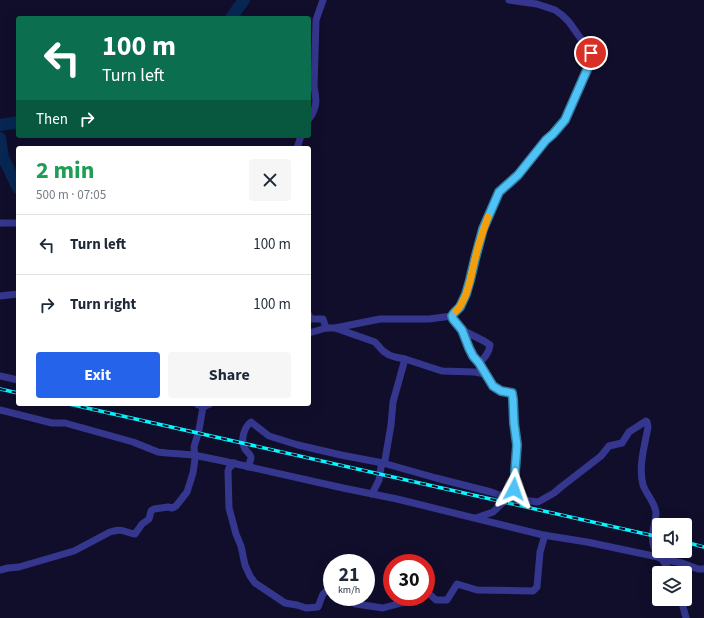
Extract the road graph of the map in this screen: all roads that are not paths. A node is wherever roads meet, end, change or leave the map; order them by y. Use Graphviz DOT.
graph roads {
  1 [pos="322,0"];
  2 [pos="509,0"];
  3 [pos="311,116"];
  4 [pos="16,222"];
  5 [pos="0,223"];
  6 [pos="16,294"];
  7 [pos="0,296"];
  8 [pos="452,316"];
  9 [pos="311,319"];
  10 [pos="326,328"];
  11 [pos="335,328"];
  12 [pos="462,330"];
  13 [pos="311,332"];
  14 [pos="405,359"];
  15 [pos="479,363"];
  16 [pos="485,374"];
  17 [pos="0,376"];
  18 [pos="16,380"];
  19 [pos="203,406"];
  20 [pos="0,410"];
  21 [pos="194,455"];
  22 [pos="234,463"];
  23 [pos="383,463"];
  24 [pos="248,467"];
  25 [pos="372,494"];
  26 [pos="508,498"];
  27 [pos="476,518"];
  28 [pos="655,518"];
  29 [pos="545,535"];
  30 [pos="652,556"];
  31 [pos="660,558"];
  32 [pos="666,566"];
  33 [pos="704,569"];
  34 [pos="0,570"];
  35 [pos="323,594"];
  36 [pos="435,599"];
  37 [pos="370,606"];
  38 [pos="390,606"];
  39 [pos="683,606"];
  40 [pos="686,618"];
  1 -- 3 [label="street"];
  2 -- 8 [label="street"];
  4 -- 5 [label="street"];
  6 -- 7 [label="street"];
  8 -- 11 [label="street"];
  8 -- 12 [label="street"];
  9 -- 10 [label="street"];
  10 -- 11 [label="street"];
  10 -- 13 [label="street"];
  11 -- 14 [label="street"];
  12 -- 15 [label="street"];
  12 -- 15 [label="street"];
  14 -- 16 [label="street"];
  14 -- 23 [label="street"];
  15 -- 16 [label="street"];
  16 -- 26 [label="street"];
  17 -- 18 [label="street"];
  19 -- 21 [label="street"];
  20 -- 21 [label="street"];
  21 -- 22 [label="street"];
  21 -- 34 [label="street"];
  22 -- 24 [label="street"];
  22 -- 35 [label="street"];
  23 -- 24 [label="street"];
  23 -- 25 [label="street"];
  23 -- 26 [label="street"];
  24 -- 25 [label="street"];
  25 -- 27 [label="street"];
  26 -- 27 [label="street"];
  26 -- 28 [label="street"];
  27 -- 29 [label="street"];
  29 -- 30 [label="street"];
  29 -- 36 [label="street"];
  31 -- 32 [label="street"];
  31 -- 33 [label="street"];
  37 -- 38 [label="street"];
  39 -- 40 [label="street"];
}
